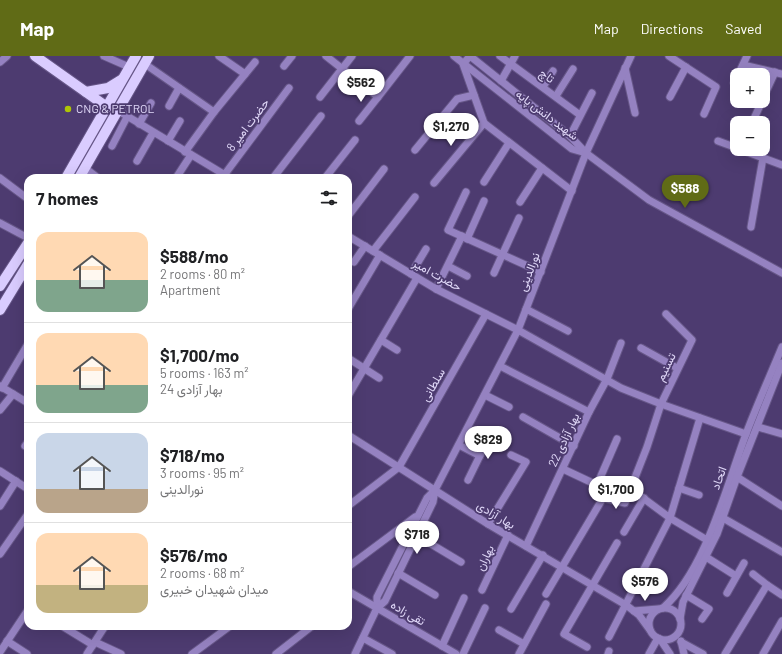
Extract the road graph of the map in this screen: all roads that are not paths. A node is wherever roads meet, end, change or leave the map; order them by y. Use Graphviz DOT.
graph roads {
  1 [pos="7,56"];
  2 [pos="36,56"];
  3 [pos="104,56"];
  4 [pos="136,56"];
  5 [pos="292,56"];
  6 [pos="326,56"];
  7 [pos="352,56"];
  8 [pos="410,56"];
  9 [pos="454,56"];
  10 [pos="470,56"];
  11 [pos="500,56"];
  12 [pos="515,56"];
  13 [pos="631,56"];
  14 [pos="669,56"];
  15 [pos="221,57"];
  16 [pos="744,59"];
  17 [pos="147,60"];
  18 [pos="0,62"];
  19 [pos="255,62"];
  20 [pos="511,63"];
  21 [pos="463,64"];
  22 [pos="284,66"];
  23 [pos="130,67"];
  24 [pos="686,67"];
  25 [pos="625,68"];
  26 [pos="342,69"];
  27 [pos="573,69"];
  28 [pos="553,71"];
  29 [pos="778,73"];
  30 [pos="245,74"];
  31 [pos="123,78"];
  32 [pos="501,81"];
  33 [pos="770,86"];
  34 [pos="544,87"];
  35 [pos="179,88"];
  36 [pos="289,88"];
  37 [pos="86,92"];
  38 [pos="592,93"];
  39 [pos="474,95"];
  40 [pos="320,96"];
  41 [pos="556,96"];
  42 [pos="378,97"];
  43 [pos="670,97"];
  44 [pos="150,103"];
  45 [pos="169,106"];
  46 [pos="107,107"];
  47 [pos="117,110"];
  48 [pos="214,112"];
  49 [pos="635,113"];
  50 [pos="704,114"];
  51 [pos="580,115"];
  52 [pos="127,116"];
  53 [pos="321,116"];
  54 [pos="180,121"];
  55 [pos="359,121"];
  56 [pos="484,123"];
  57 [pos="139,124"];
  58 [pos="153,133"];
  59 [pos="570,136"];
  60 [pos="355,140"];
  61 [pos="168,141"];
  62 [pos="718,141"];
  63 [pos="509,143"];
  64 [pos="112,146"];
  65 [pos="730,146"];
  66 [pos="415,150"];
  67 [pos="188,153"];
  68 [pos="586,153"];
  69 [pos="758,156"];
  70 [pos="763,158"];
  71 [pos="137,160"];
  72 [pos="782,164"];
  73 [pos="85,168"];
  74 [pos="542,168"];
  75 [pos="384,169"];
  76 [pos="68,174"];
  77 [pos="81,174"];
  78 [pos="93,174"];
  79 [pos="178,174"];
  80 [pos="221,174"];
  81 [pos="228,174"];
  82 [pos="276,174"];
  83 [pos="328,174"];
  84 [pos="0,178"];
  85 [pos="434,182"];
  86 [pos="484,182"];
  87 [pos="572,191"];
  88 [pos="466,192"];
  89 [pos="24,196"];
  90 [pos="416,197"];
  91 [pos="484,201"];
  92 [pos="520,202"];
  93 [pos="352,211"];
  94 [pos="518,218"];
  95 [pos="0,223"];
  96 [pos="751,227"];
  97 [pos="24,236"];
  98 [pos="352,238"];
  99 [pos="465,238"];
  100 [pos="365,246"];
  101 [pos="24,248"];
  102 [pos="426,249"];
  103 [pos="374,251"];
  104 [pos="501,254"];
  105 [pos="380,255"];
  106 [pos="354,262"];
  107 [pos="448,266"];
  108 [pos="782,268"];
  109 [pos="24,271"];
  110 [pos="541,272"];
  111 [pos="494,273"];
  112 [pos="414,276"];
  113 [pos="467,276"];
  114 [pos="0,286"];
  115 [pos="436,289"];
  116 [pos="352,302"];
  117 [pos="526,309"];
  118 [pos="0,310"];
  119 [pos="486,314"];
  120 [pos="666,314"];
  121 [pos="518,330"];
  122 [pos="568,331"];
  123 [pos="381,340"];
  124 [pos="621,343"];
  125 [pos="782,347"];
  126 [pos="641,348"];
  127 [pos="24,350"];
  128 [pos="397,350"];
  129 [pos="352,360"];
  130 [pos="782,363"];
  131 [pos="500,366"];
  132 [pos="364,368"];
  133 [pos="677,368"];
  134 [pos="379,378"];
  135 [pos="607,379"];
  136 [pos="1,387"];
  137 [pos="352,389"];
  138 [pos="13,394"];
  139 [pos="485,395"];
  140 [pos="24,399"];
  141 [pos="661,404"];
  142 [pos="509,407"];
  143 [pos="0,410"];
  144 [pos="589,412"];
  145 [pos="523,417"];
  146 [pos="700,418"];
  147 [pos="758,427"];
  148 [pos="492,432"];
  149 [pos="746,434"];
  150 [pos="782,434"];
  151 [pos="352,438"];
  152 [pos="617,439"];
  153 [pos="458,445"];
  154 [pos="574,446"];
  155 [pos="511,455"];
  156 [pos="480,456"];
  157 [pos="399,467"];
  158 [pos="563,469"];
  159 [pos="0,471"];
  160 [pos="737,477"];
  161 [pos="468,480"];
  162 [pos="16,482"];
  163 [pos="24,487"];
  164 [pos="631,488"];
  165 [pos="679,488"];
  166 [pos="435,490"];
  167 [pos="699,495"];
  168 [pos="644,498"];
  169 [pos="352,503"];
  170 [pos="0,506"];
  171 [pos="782,506"];
  172 [pos="417,516"];
  173 [pos="670,518"];
  174 [pos="723,518"];
  175 [pos="24,520"];
  176 [pos="488,524"];
  177 [pos="624,532"];
  178 [pos="416,535"];
  179 [pos="508,535"];
  180 [pos="707,540"];
  181 [pos="617,543"];
  182 [pos="526,546"];
  183 [pos="782,552"];
  184 [pos="0,554"];
  185 [pos="543,555"];
  186 [pos="706,557"];
  187 [pos="461,562"];
  188 [pos="744,563"];
  189 [pos="352,564"];
  190 [pos="562,566"];
  191 [pos="398,573"];
  192 [pos="753,574"];
  193 [pos="736,576"];
  194 [pos="592,584"];
  195 [pos="767,585"];
  196 [pos="482,590"];
  197 [pos="727,593"];
  198 [pos="546,594"];
  199 [pos="435,595"];
  200 [pos="686,595"];
  201 [pos="782,595"];
  202 [pos="352,596"];
  203 [pos="464,598"];
  204 [pos="546,604"];
  205 [pos="626,605"];
  206 [pos="378,608"];
  207 [pos="485,608"];
  208 [pos="660,609"];
  209 [pos="511,610"];
  210 [pos="634,611"];
  211 [pos="24,616"];
  212 [pos="680,619"];
  213 [pos="702,619"];
  214 [pos="782,622"];
  215 [pos="70,630"];
  216 [pos="102,630"];
  217 [pos="225,630"];
  218 [pos="307,630"];
  219 [pos="499,630"];
  220 [pos="650,630"];
  221 [pos="680,630"];
  222 [pos="609,637"];
  223 [pos="362,638"];
  224 [pos="659,639"];
  225 [pos="7,641"];
  226 [pos="681,642"];
  227 [pos="94,643"];
  228 [pos="524,644"];
  229 [pos="442,646"];
  230 [pos="587,647"];
  231 [pos="0,652"];
  232 [pos="684,653"];
  233 [pos="27,654"];
  234 [pos="87,654"];
  235 [pos="121,654"];
  236 [pos="192,654"];
  237 [pos="276,654"];
  238 [pos="355,654"];
  239 [pos="392,654"];
  240 [pos="456,654"];
  241 [pos="463,654"];
  242 [pos="519,654"];
  243 [pos="649,654"];
  244 [pos="670,654"];
  245 [pos="703,654"];
  246 [pos="725,654"];
  247 [pos="763,654"];
  1 -- 18 [label="street"];
  2 -- 37 [label="main road"];
  3 -- 23 [label="street"];
  4 -- 23 [label="main road"];
  5 -- 22 [label="street"];
  6 -- 26 [label="street"];
  7 -- 26 [label="street"];
  8 -- 42 [label="street"];
  9 -- 21 [label="street, شهید دانش پایه"];
  10 -- 21 [label="street"];
  10 -- 32 [label="street, شهید دانش پایه"];
  11 -- 20 [label="street, تاچ"];
  12 -- 20 [label="street"];
  13 -- 25 [label="street, نورالدینی"];
  14 -- 24 [label="street"];
  15 -- 30 [label="street"];
  16 -- 29 [label="street"];
  17 -- 35 [label="street"];
  17 -- 47 [label="main road"];
  19 -- 30 [label="street"];
  20 -- 32 [label="street"];
  20 -- 34 [label="street, تاچ"];
  21 -- 39 [label="street"];
  21 -- 68 [label="street, شهید دانش پایه"];
  23 -- 31 [label="main road"];
  24 -- 43 [label="street"];
  24 -- 50 [label="street"];
  25 -- 49 [label="street"];
  25 -- 68 [label="street, نورالدینی"];
  26 -- 40 [label="street"];
  26 -- 42 [label="street"];
  27 -- 41 [label="street"];
  28 -- 34 [label="street"];
  29 -- 33 [label="street"];
  30 -- 48 [label="street"];
  31 -- 37 [label="main road"];
  31 -- 46 [label="main road"];
  32 -- 59 [label="street, شهید دانش پایه"];
  34 -- 41 [label="street, تاچ"];
  35 -- 45 [label="street"];
  35 -- 48 [label="street"];
  36 -- 81 [label="street, حضرت امیر 8"];
  37 -- 46 [label="main road"];
  38 -- 51 [label="street"];
  39 -- 56 [label="street"];
  39 -- 66 [label="street"];
  41 -- 51 [label="street, تاچ"];
  42 -- 55 [label="street"];
  44 -- 57 [label="street"];
  46 -- 76 [label="main road"];
  47 -- 52 [label="street"];
  47 -- 73 [label="main road"];
  48 -- 67 [label="street"];
  51 -- 59 [label="street"];
  52 -- 57 [label="street"];
  52 -- 64 [label="street"];
  53 -- 82 [label="street"];
  54 -- 61 [label="street"];
  56 -- 63 [label="street"];
  56 -- 85 [label="street"];
  57 -- 58 [label="street"];
  58 -- 61 [label="street"];
  58 -- 71 [label="street"];
  59 -- 68 [label="street, شهید دانش پایه"];
  60 -- 83 [label="street"];
  61 -- 67 [label="street"];
  62 -- 65 [label="street"];
  63 -- 74 [label="street"];
  63 -- 86 [label="street"];
  67 -- 79 [label="street"];
  67 -- 80 [label="street"];
  68 -- 87 [label="street, نورالدینی"];
  68 -- 108 [label="street"];
  69 -- 70 [label="street"];
  70 -- 72 [label="street"];
  70 -- 96 [label="street"];
  73 -- 77 [label="main road"];
  73 -- 78 [label="street"];
  74 -- 87 [label="street"];
  74 -- 92 [label="street"];
  75 -- 93 [label="street"];
  84 -- 89 [label="street"];
  87 -- 110 [label="street, نورالدینی"];
  88 -- 99 [label="street"];
  90 -- 103 [label="street"];
  91 -- 99 [label="street"];
  94 -- 104 [label="street"];
  95 -- 97 [label="street"];
  98 -- 100 [label="street, حضرت امیر"];
  99 -- 104 [label="street"];
  99 -- 107 [label="street"];
  100 -- 103 [label="street, حضرت امیر"];
  100 -- 106 [label="street"];
  101 -- 114 [label="main road"];
  102 -- 112 [label="street"];
  103 -- 105 [label="street, حضرت امیر"];
  104 -- 110 [label="street"];
  104 -- 111 [label="street"];
  105 -- 112 [label="street, حضرت امیر"];
  105 -- 116 [label="street"];
  107 -- 113 [label="street"];
  107 -- 115 [label="street"];
  109 -- 118 [label="main road"];
  110 -- 117 [label="street, نورالدینی"];
  112 -- 115 [label="street, حضرت امیر"];
  112 -- 123 [label="street"];
  115 -- 119 [label="street, حضرت امیر"];
  117 -- 121 [label="street, نورالدینی"];
  117 -- 122 [label="street"];
  119 -- 121 [label="street, حضرت امیر"];
  119 -- 157 [label="street, سلطانی"];
  120 -- 133 [label="street, تسنیم"];
  121 -- 131 [label="street, نورالدینی"];
  121 -- 135 [label="street, حضرت امیر"];
  123 -- 128 [label="street"];
  123 -- 132 [label="street"];
  124 -- 135 [label="street"];
  125 -- 149 [label="street, اتحاد"];
  126 -- 133 [label="street"];
  127 -- 136 [label="street"];
  129 -- 132 [label="street"];
  130 -- 147 [label="street, اتحاد"];
  131 -- 139 [label="street, نورالدینی"];
  131 -- 144 [label="street, بهار آزادی 22"];
  132 -- 134 [label="street"];
  132 -- 137 [label="street"];
  133 -- 141 [label="street, تسنیم"];
  135 -- 141 [label="street, حضرت امیر"];
  135 -- 144 [label="street"];
  136 -- 138 [label="street"];
  138 -- 140 [label="street"];
  138 -- 143 [label="street"];
  139 -- 142 [label="street"];
  139 -- 153 [label="street, نورالدینی"];
  141 -- 146 [label="street, حضرت امیر"];
  141 -- 164 [label="street, تسنیم"];
  144 -- 154 [label="street, بهار آزادی 22"];
  145 -- 154 [label="street"];
  146 -- 149 [label="street, حضرت امیر"];
  146 -- 165 [label="street"];
  147 -- 150 [label="street"];
  147 -- 160 [label="street, اتحاد"];
  148 -- 156 [label="street"];
  149 -- 180 [label="street, اتحاد"];
  151 -- 157 [label="street, بهار آزادی"];
  152 -- 158 [label="street"];
  153 -- 156 [label="street"];
  153 -- 166 [label="street, نورالدینی"];
  154 -- 158 [label="street, بهار آزادی 22"];
  155 -- 176 [label="street"];
  156 -- 161 [label="street"];
  157 -- 166 [label="street, بهار آزادی"];
  157 -- 169 [label="street"];
  158 -- 182 [label="street, بهار آزادی 22"];
  159 -- 162 [label="street"];
  160 -- 171 [label="street"];
  160 -- 174 [label="street, اتحاد"];
  162 -- 163 [label="street"];
  162 -- 170 [label="street"];
  164 -- 168 [label="street"];
  164 -- 190 [label="street, تسنیم"];
  165 -- 167 [label="street"];
  165 -- 173 [label="street"];
  166 -- 172 [label="street, نورالدینی"];
  166 -- 176 [label="street, بهار آزادی"];
  166 -- 178 [label="street, نورالدینی"];
  168 -- 173 [label="street"];
  168 -- 177 [label="street"];
  172 -- 189 [label="street"];
  172 -- 206 [label="street, نورالدینی"];
  173 -- 180 [label="street"];
  173 -- 205 [label="street"];
  174 -- 183 [label="street"];
  174 -- 186 [label="street, اتحاد"];
  175 -- 184 [label="street"];
  176 -- 179 [label="street, بهار آزادی"];
  178 -- 187 [label="street"];
  178 -- 191 [label="street, نورالدینی"];
  179 -- 182 [label="street, بهار آزادی"];
  179 -- 196 [label="street, بهاران"];
  180 -- 208 [label="street, اتحاد"];
  181 -- 194 [label="street"];
  182 -- 185 [label="street, بهار آزادی"];
  185 -- 190 [label="street, بهار آزادی"];
  185 -- 209 [label="street"];
  186 -- 193 [label="street"];
  186 -- 200 [label="street, اتحاد"];
  188 -- 193 [label="street"];
  190 -- 194 [label="street, بهار آزادی"];
  190 -- 198 [label="street"];
  191 -- 199 [label="street"];
  191 -- 206 [label="street, نورالدینی"];
  192 -- 195 [label="street"];
  193 -- 197 [label="street"];
  194 -- 205 [label="street, بهار آزادی"];
  194 -- 230 [label="street"];
  195 -- 201 [label="street"];
  195 -- 246 [label="street"];
  200 -- 212 [label="street, اتحاد"];
  200 -- 213 [label="street"];
  202 -- 206 [label="street, تقی زاده"];
  203 -- 229 [label="street"];
  204 -- 228 [label="street"];
  205 -- 210 [label="street, بهار آزادی"];
  205 -- 222 [label="street"];
  206 -- 223 [label="street, نورالدینی"];
  206 -- 229 [label="street, تقی زاده"];
  207 -- 241 [label="street"];
  208 -- 210 [label="street"];
  208 -- 212 [label="street"];
  208 -- 220 [label="street"];
  210 -- 220 [label="street, بهار آزادی"];
  211 -- 225 [label="street"];
  212 -- 221 [label="street"];
  214 -- 247 [label="street"];
  215 -- 227 [label="street"];
  216 -- 227 [label="street"];
  217 -- 236 [label="street"];
  218 -- 237 [label="street"];
  219 -- 228 [label="street"];
  220 -- 224 [label="street"];
  221 -- 224 [label="street"];
  221 -- 226 [label="street"];
  223 -- 238 [label="street, نورالدینی"];
  223 -- 239 [label="street"];
  224 -- 243 [label="street"];
  224 -- 244 [label="street"];
  225 -- 231 [label="street"];
  225 -- 233 [label="street"];
  226 -- 232 [label="street"];
  226 -- 245 [label="street"];
  227 -- 234 [label="street"];
  227 -- 235 [label="street"];
  228 -- 242 [label="street"];
  229 -- 240 [label="street, تقی زاده"];
}
